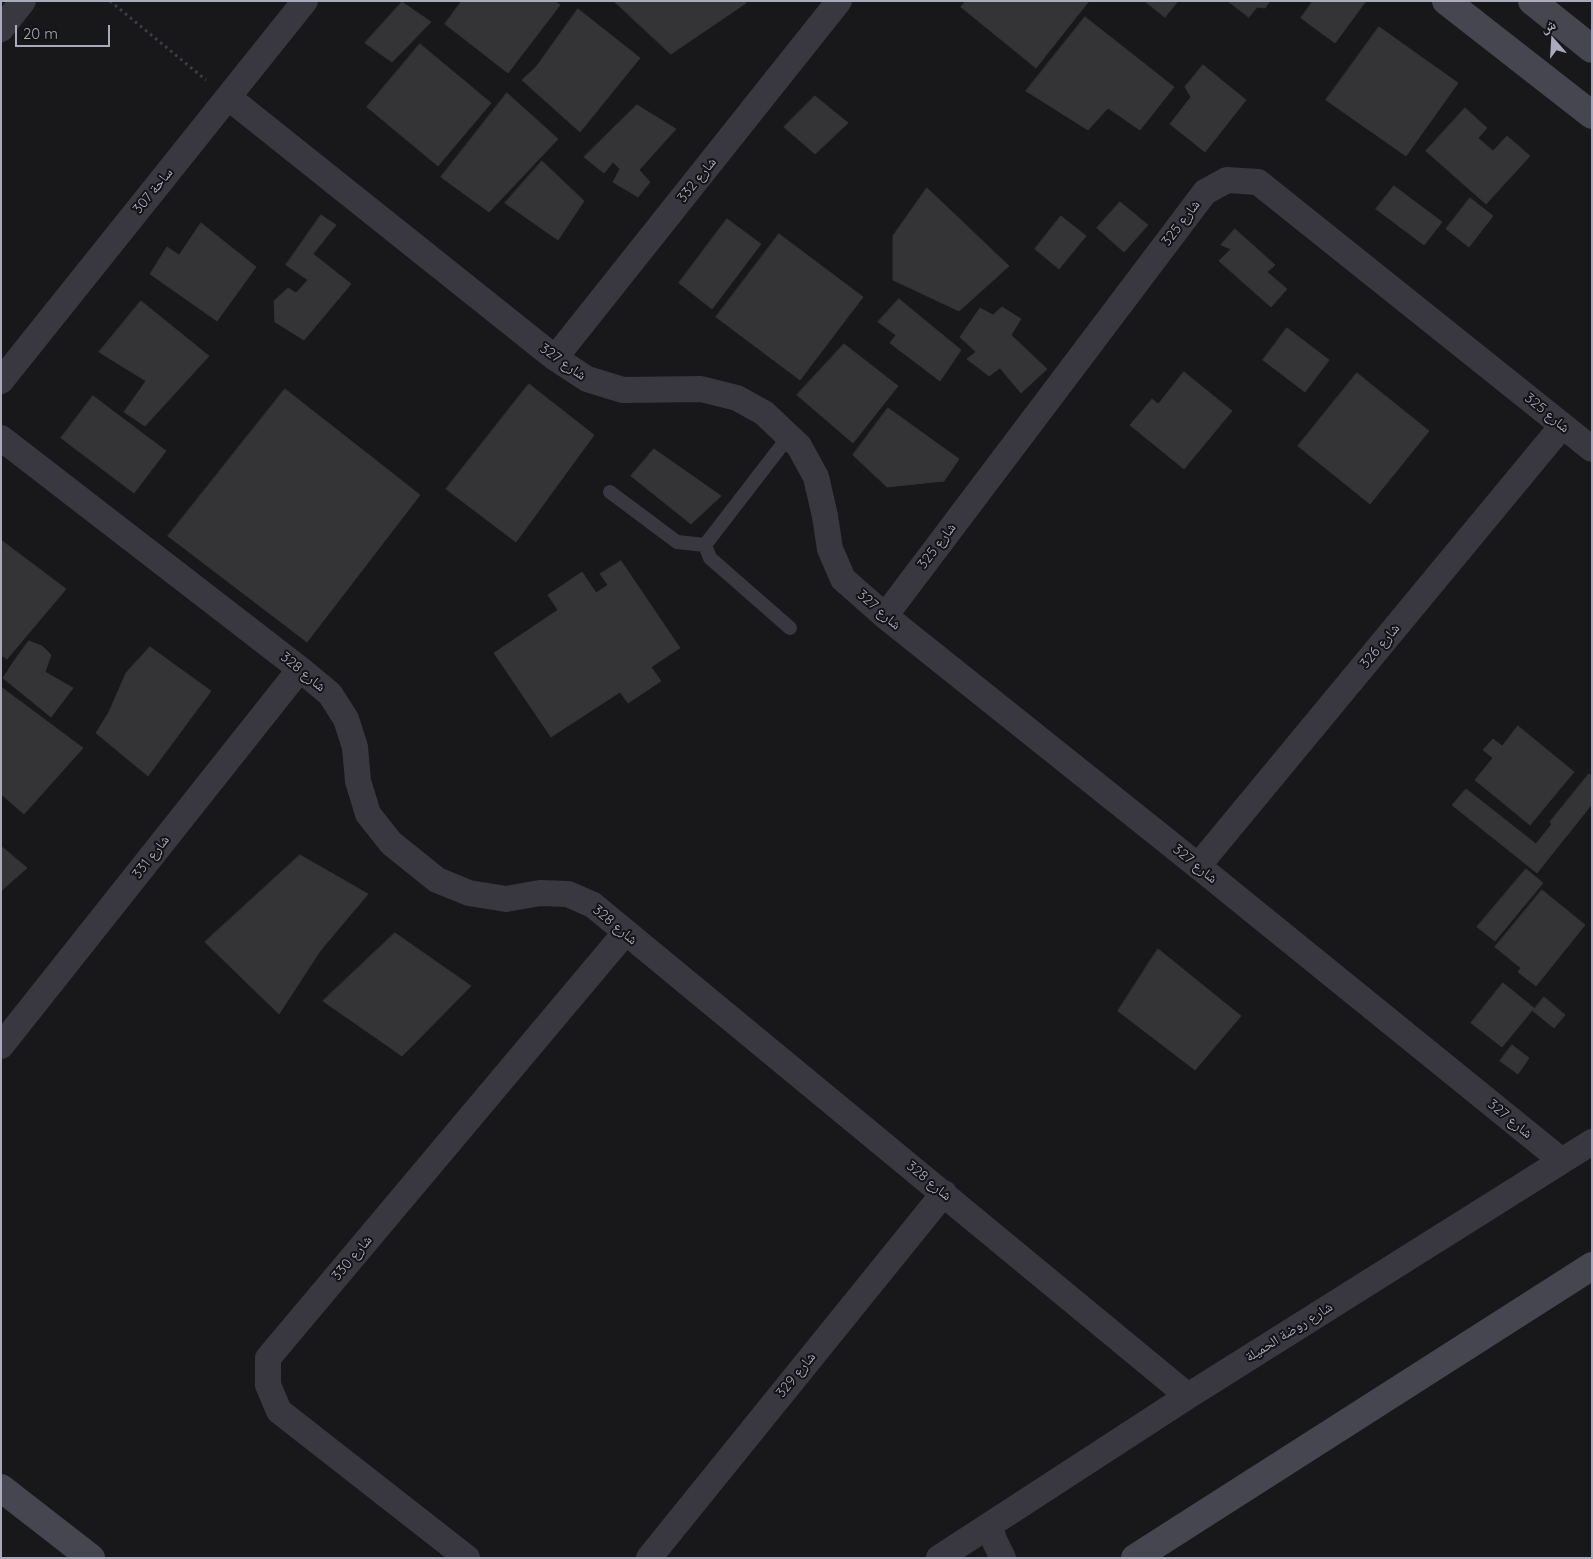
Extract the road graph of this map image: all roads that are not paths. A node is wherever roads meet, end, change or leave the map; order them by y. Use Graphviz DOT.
graph roads {
  1 [pos="23,1"];
  2 [pos="305,1"];
  3 [pos="839,1"];
  4 [pos="1446,1"];
  5 [pos="1532,1"];
  6 [pos="1,29"];
  7 [pos="1592,49"];
  8 [pos="228,98"];
  9 [pos="1592,115"];
  10 [pos="555,358"];
  11 [pos="1,382"];
  12 [pos="1562,426"];
  13 [pos="789,436"];
  14 [pos="1,438"];
  15 [pos="1592,449"];
  16 [pos="610,492"];
  17 [pos="705,545"];
  18 [pos="884,616"];
  19 [pos="790,628"];
  20 [pos="300,669"];
  21 [pos="1198,866"];
  22 [pos="625,933"];
  23 [pos="1,1046"];
  24 [pos="1592,1142"];
  25 [pos="1562,1161"];
  26 [pos="944,1193"];
  27 [pos="1592,1266"];
  28 [pos="1188,1396"];
  29 [pos="1,1488"];
  30 [pos="989,1526"];
  31 [pos="950,1555"];
  32 [pos="91,1558"];
  33 [pos="467,1558"];
  34 [pos="649,1558"];
  35 [pos="1003,1558"];
  36 [pos="1135,1558"];
  1 -- 6 [label="street"];
  2 -- 8 [label="street, ساحة 307"];
  3 -- 10 [label="street, شارع 332"];
  4 -- 9 [label="street"];
  5 -- 7 [label="street"];
  8 -- 10 [label="street, شارع 327"];
  8 -- 11 [label="street, ساحة 307"];
  10 -- 13 [label="street, شارع 327"];
  12 -- 15 [label="street, شارع 325"];
  12 -- 18 [label="street, شارع 325"];
  12 -- 21 [label="street, شارع 326"];
  13 -- 17 [label="lane"];
  13 -- 18 [label="street, شارع 327"];
  14 -- 20 [label="street, شارع 328"];
  16 -- 17 [label="lane"];
  17 -- 19 [label="lane"];
  18 -- 21 [label="street, شارع 327"];
  20 -- 22 [label="street, شارع 328"];
  20 -- 23 [label="street, شارع 331"];
  21 -- 25 [label="street, شارع 327"];
  22 -- 26 [label="street, شارع 328"];
  22 -- 33 [label="street, شارع 330"];
  24 -- 25 [label="street, شارع روضة الحميلة"];
  25 -- 28 [label="street, شارع روضة الحميلة"];
  26 -- 28 [label="street, شارع 328"];
  26 -- 34 [label="street, شارع 329"];
  27 -- 36 [label="street"];
  28 -- 30 [label="street, شارع روضة الحميلة"];
  29 -- 32 [label="street"];
  30 -- 31 [label="street, شارع روضة الحميلة"];
  30 -- 35 [label="street"];
}
